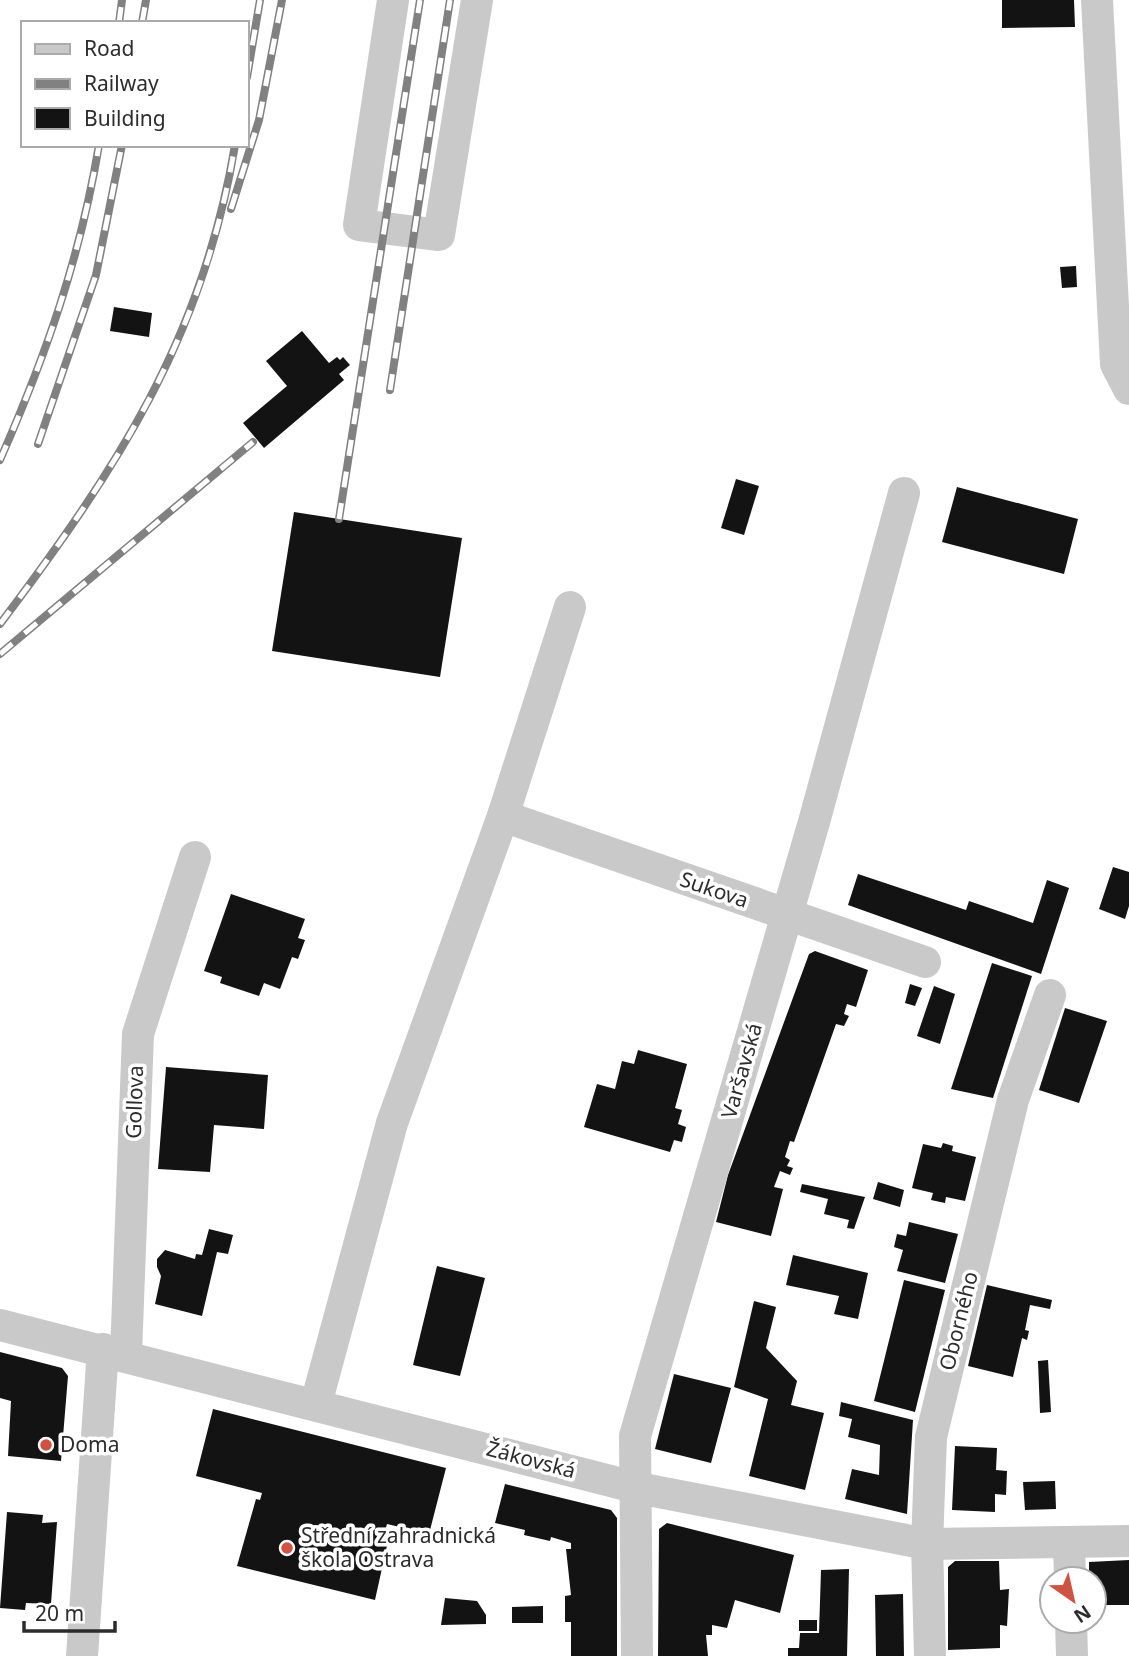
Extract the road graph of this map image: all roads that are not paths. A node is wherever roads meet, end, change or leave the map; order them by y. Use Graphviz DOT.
graph roads {
  1 [pos="393,0"];
  2 [pos="477,0"];
  3 [pos="1097,0"];
  4 [pos="1129,389"];
  5 [pos="904,493"];
  6 [pos="570,607"];
  7 [pos="503,816"];
  8 [pos="195,857"];
  9 [pos="787,916"];
  10 [pos="925,962"];
  11 [pos="1050,995"];
  12 [pos="0,1325"];
  13 [pos="114,1352"];
  14 [pos="316,1404"];
  15 [pos="638,1488"];
  16 [pos="1129,1541"];
  17 [pos="1069,1542"];
  18 [pos="927,1544"];
  19 [pos="1070,1565"];
  20 [pos="1072,1635"];
  21 [pos="82,1656"];
  22 [pos="637,1656"];
  23 [pos="930,1656"];
  24 [pos="1072,1656"];
  1 -- 2 [label="street"];
  3 -- 4 [label="street"];
  5 -- 9 [label="street, Varšavská"];
  6 -- 7 [label="street"];
  7 -- 9 [label="street, Sukova"];
  7 -- 14 [label="street"];
  8 -- 13 [label="street, Gollova"];
  9 -- 10 [label="street, Sukova"];
  9 -- 15 [label="street, Varšavská"];
  11 -- 18 [label="street, Oborného"];
  12 -- 13 [label="street, Žákovská"];
  13 -- 14 [label="street, Žákovská"];
  13 -- 21 [label="street, Gollova"];
  14 -- 15 [label="street, Žákovská"];
  15 -- 18 [label="street, Žákovská"];
  15 -- 22 [label="street, Varšavská"];
  16 -- 17 [label="street, Žákovská"];
  17 -- 18 [label="street, Žákovská"];
  17 -- 19 [label="street"];
  18 -- 23 [label="street, Oborného"];
  20 -- 24 [label="street"];
}
